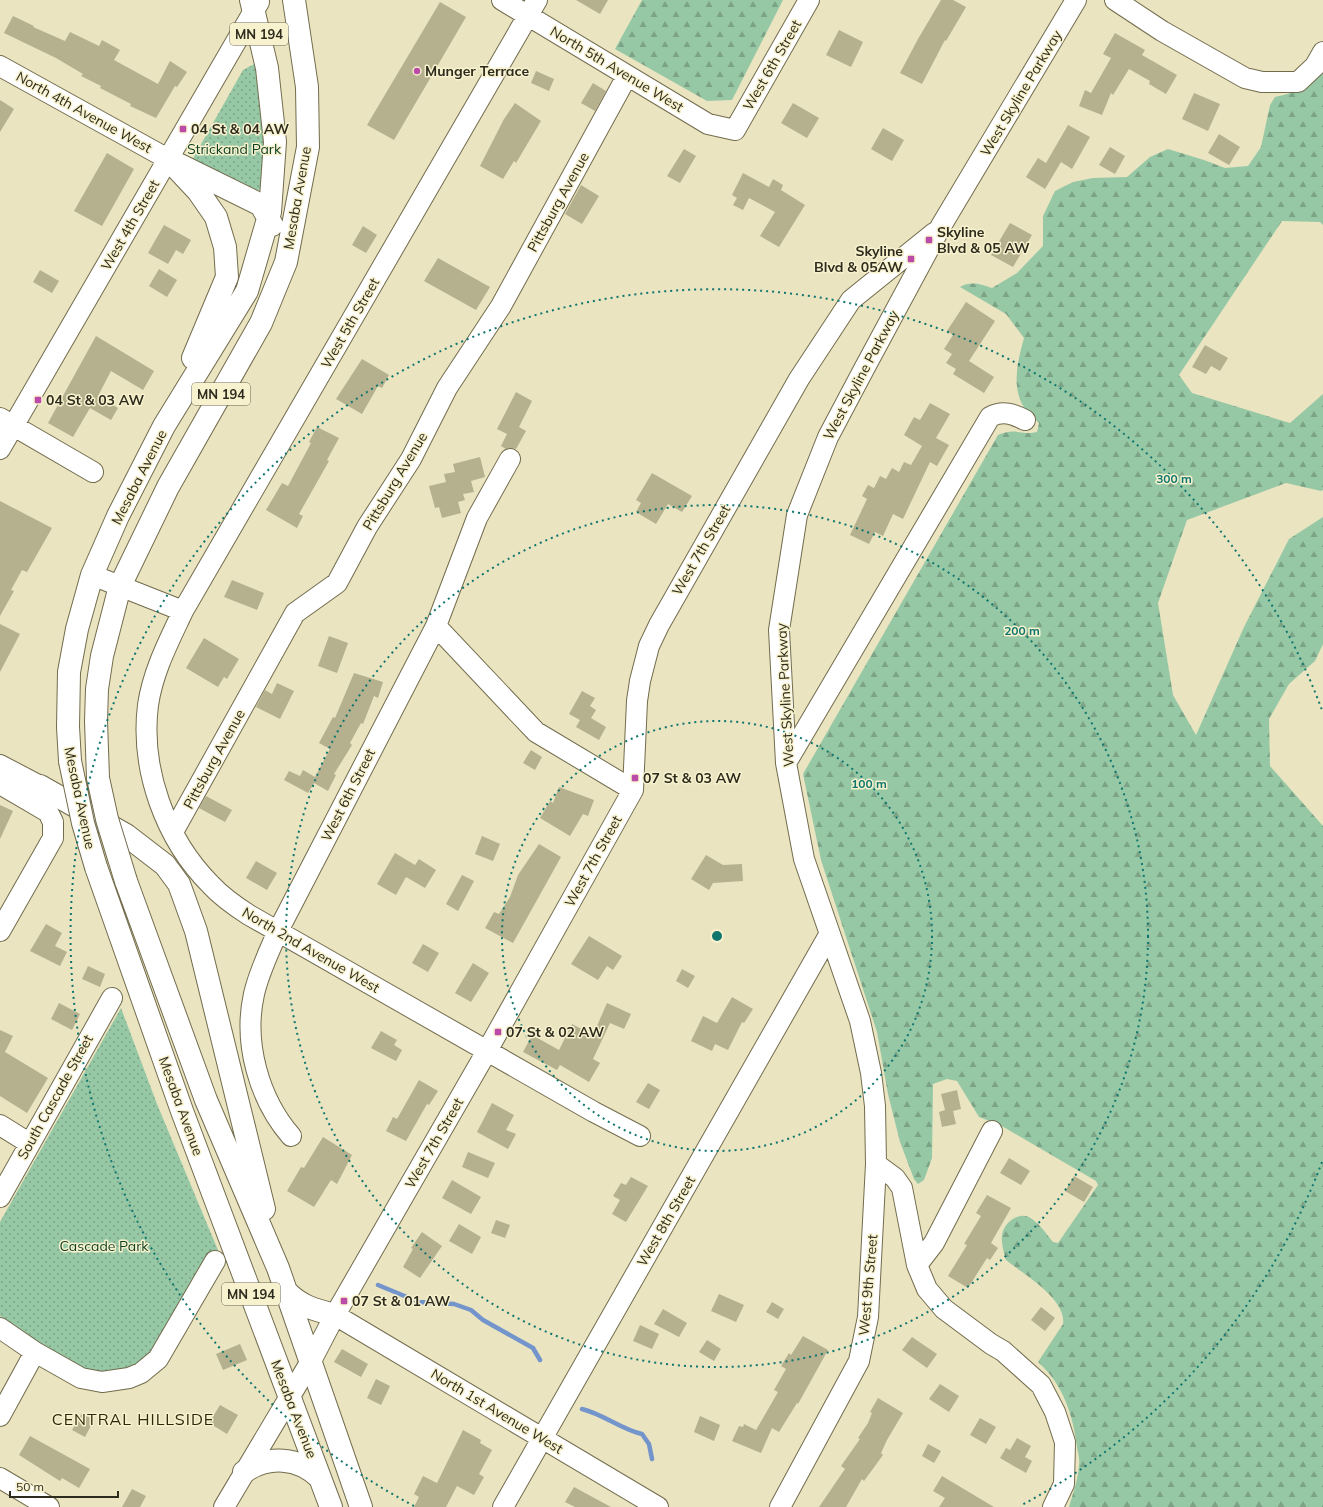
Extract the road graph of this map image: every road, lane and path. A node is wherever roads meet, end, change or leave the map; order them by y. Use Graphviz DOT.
graph roads {
  1 [pos="294,0"];
  2 [pos="502,0"];
  3 [pos="809,0"];
  4 [pos="1076,0"];
  5 [pos="1115,0"];
  6 [pos="255,3"];
  7 [pos="533,8"];
  8 [pos="1323,52"];
  9 [pos="0,66"];
  10 [pos="627,76"];
  11 [pos="735,130"];
  12 [pos="168,159"];
  13 [pos="268,217"];
  14 [pos="941,226"];
  15 [pos="274,293"];
  16 [pos="1025,420"];
  17 [pos="7,422"];
  18 [pos="164,426"];
  19 [pos="0,449"];
  20 [pos="510,459"];
  21 [pos="93,472"];
  22 [pos="92,575"];
  23 [pos="120,586"];
  24 [pos="183,611"];
  25 [pos="436,626"];
  26 [pos="166,647"];
  27 [pos="786,763"];
  28 [pos="0,765"];
  29 [pos="0,784"];
  30 [pos="40,786"];
  31 [pos="633,790"];
  32 [pos="173,832"];
  33 [pos="0,931"];
  34 [pos="278,931"];
  35 [pos="830,935"];
  36 [pos="112,998"];
  37 [pos="487,1051"];
  38 [pos="0,1125"];
  39 [pos="992,1131"];
  40 [pos="291,1136"];
  41 [pos="640,1136"];
  42 [pos="29,1143"];
  43 [pos="876,1164"];
  44 [pos="0,1197"];
  45 [pos="215,1261"];
  46 [pos="917,1265"];
  47 [pos="278,1268"];
  48 [pos="285,1290"];
  49 [pos="335,1314"];
  50 [pos="0,1328"];
  51 [pos="35,1352"];
  52 [pos="311,1361"];
  53 [pos="289,1395"];
  54 [pos="0,1416"];
  55 [pos="542,1438"];
  56 [pos="244,1472"];
  57 [pos="0,1478"];
  58 [pos="320,1478"];
  59 [pos="49,1507"];
  60 [pos="224,1507"];
  61 [pos="331,1507"];
  62 [pos="361,1507"];
  63 [pos="503,1507"];
  64 [pos="658,1507"];
  65 [pos="780,1507"];
  66 [pos="1053,1507"];
  1 -- 15 [label="highway, Mesaba Avenue / MN 194"];
  2 -- 7 [label="street, North 5th Avenue West"];
  3 -- 11 [label="street, West 6th Street"];
  4 -- 14 [label="street, West Skyline Parkway"];
  5 -- 8 [label="street"];
  6 -- 12 [label="street, West 4th Street"];
  6 -- 13 [label="highway, Mesaba Avenue / MN 194"];
  7 -- 10 [label="street, North 5th Avenue West"];
  7 -- 24 [label="street, West 5th Street"];
  9 -- 12 [label="street, North 4th Avenue West"];
  10 -- 11 [label="street, North 5th Avenue West"];
  10 -- 32 [label="street, Pittsburg Avenue"];
  12 -- 13 [label="highway"];
  12 -- 17 [label="street, West 4th Street"];
  12 -- 18 [label="highway"];
  13 -- 15 [label="highway"];
  13 -- 18 [label="highway, Mesaba Avenue / MN 194"];
  14 -- 27 [label="street, West Skyline Parkway"];
  14 -- 31 [label="street, West 7th Street"];
  15 -- 23 [label="highway, Mesaba Avenue / MN 194"];
  16 -- 27 [label="street"];
  17 -- 19 [label="street, West 4th Street"];
  17 -- 21 [label="street"];
  18 -- 22 [label="highway, Mesaba Avenue / MN 194"];
  20 -- 25 [label="street, West 6th Street"];
  22 -- 23 [label="street"];
  22 -- 53 [label="highway, Mesaba Avenue / MN 194, bridge"];
  23 -- 24 [label="street"];
  23 -- 47 [label="highway, Mesaba Avenue / MN 194, bridge"];
  24 -- 26 [label="street, West 5th Street"];
  25 -- 31 [label="street"];
  25 -- 34 [label="street, West 6th Street"];
  26 -- 32 [label="street, North 2nd Avenue West"];
  27 -- 35 [label="street, West Skyline Parkway"];
  28 -- 30 [label="street"];
  29 -- 33 [label="street"];
  30 -- 47 [label="highway"];
  31 -- 37 [label="street, West 7th Street"];
  32 -- 34 [label="street, North 2nd Avenue West"];
  34 -- 37 [label="street, North 2nd Avenue West"];
  34 -- 40 [label="street, West 6th Street"];
  35 -- 43 [label="street, West Skyline Parkway"];
  35 -- 55 [label="street, West 8th Street"];
  36 -- 42 [label="street, South Cascade Street"];
  37 -- 41 [label="street, North 2nd Avenue West"];
  37 -- 49 [label="street, West 7th Street"];
  38 -- 42 [label="street"];
  39 -- 46 [label="street"];
  42 -- 44 [label="street, South Cascade Street"];
  43 -- 46 [label="street"];
  43 -- 65 [label="street, West 9th Street"];
  45 -- 51 [label="street"];
  46 -- 66 [label="street"];
  47 -- 48 [label="highway, Mesaba Avenue / MN 194"];
  48 -- 49 [label="highway"];
  48 -- 52 [label="highway, Mesaba Avenue / MN 194"];
  49 -- 52 [label="street, West 7th Street"];
  49 -- 55 [label="street, North 1st Avenue West"];
  50 -- 51 [label="street"];
  51 -- 54 [label="street"];
  52 -- 53 [label="street, West 7th Street"];
  52 -- 62 [label="highway, Mesaba Avenue / MN 194"];
  53 -- 56 [label="street, West 7th Street"];
  53 -- 58 [label="highway, Mesaba Avenue / MN 194"];
  55 -- 63 [label="street, West 8th Street"];
  55 -- 64 [label="street, North 1st Avenue West"];
  56 -- 58 [label="highway"];
  56 -- 60 [label="street, West 7th Street"];
  57 -- 59 [label="street"];
  58 -- 61 [label="highway, Mesaba Avenue / MN 194"];
}
